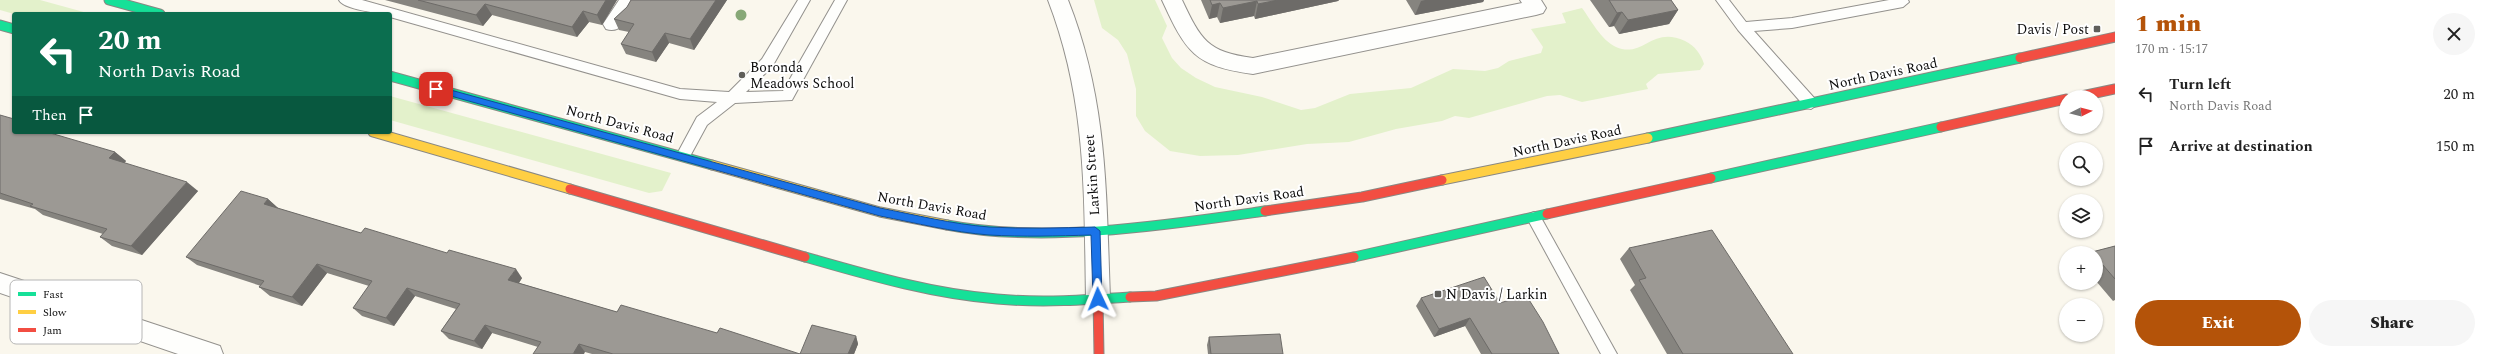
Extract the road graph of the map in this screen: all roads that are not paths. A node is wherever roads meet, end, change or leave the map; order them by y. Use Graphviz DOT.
graph roads {
  1 [pos="108,0"];
  2 [pos="345,0"];
  3 [pos="630,0"];
  4 [pos="804,0"];
  5 [pos="841,0"];
  6 [pos="1058,0"];
  7 [pos="1172,0"];
  8 [pos="1530,0"];
  9 [pos="1722,0"];
  10 [pos="1902,0"];
  11 [pos="153,12"];
  12 [pos="388,12"];
  13 [pos="392,13"];
  14 [pos="613,24"];
  15 [pos="0,26"];
  16 [pos="1743,26"];
  17 [pos="12,29"];
  18 [pos="2115,37"];
  19 [pos="392,77"];
  20 [pos="2115,89"];
  21 [pos="2103,92"];
  22 [pos="732,98"];
  23 [pos="2059,101"];
  24 [pos="1811,104"];
  25 [pos="380,134"];
  26 [pos="682,156"];
  27 [pos="1534,218"];
  28 [pos="1095,231"];
  29 [pos="0,283"];
  30 [pos="10,286"];
  31 [pos="1098,299"];
  32 [pos="142,331"];
  33 [pos="211,354"];
  34 [pos="1099,354"];
  35 [pos="1609,354"];
  1 -- 11 [label="main road"];
  2 -- 12 [label="lane"];
  3 -- 14 [label="street"];
  4 -- 22 [label="lane"];
  5 -- 22 [label="lane"];
  6 -- 28 [label="street, Larkin Street"];
  7 -- 8 [label="street"];
  9 -- 16 [label="lane"];
  10 -- 16 [label="lane"];
  13 -- 22 [label="lane"];
  15 -- 17 [label="main road"];
  16 -- 24 [label="lane"];
  18 -- 24 [label="main road, North Davis Road"];
  19 -- 26 [label="main road, North Davis Road"];
  20 -- 21 [label="main road"];
  22 -- 26 [label="lane"];
  23 -- 27 [label="main road"];
  24 -- 28 [label="main road, North Davis Road"];
  25 -- 31 [label="main road"];
  26 -- 28 [label="main road, North Davis Road"];
  27 -- 31 [label="main road"];
  27 -- 35 [label="lane"];
  28 -- 31 [label="street, Larkin Street"];
  29 -- 30 [label="street"];
  31 -- 34 [label="main road, Larkin Street"];
  32 -- 33 [label="street"];
}
